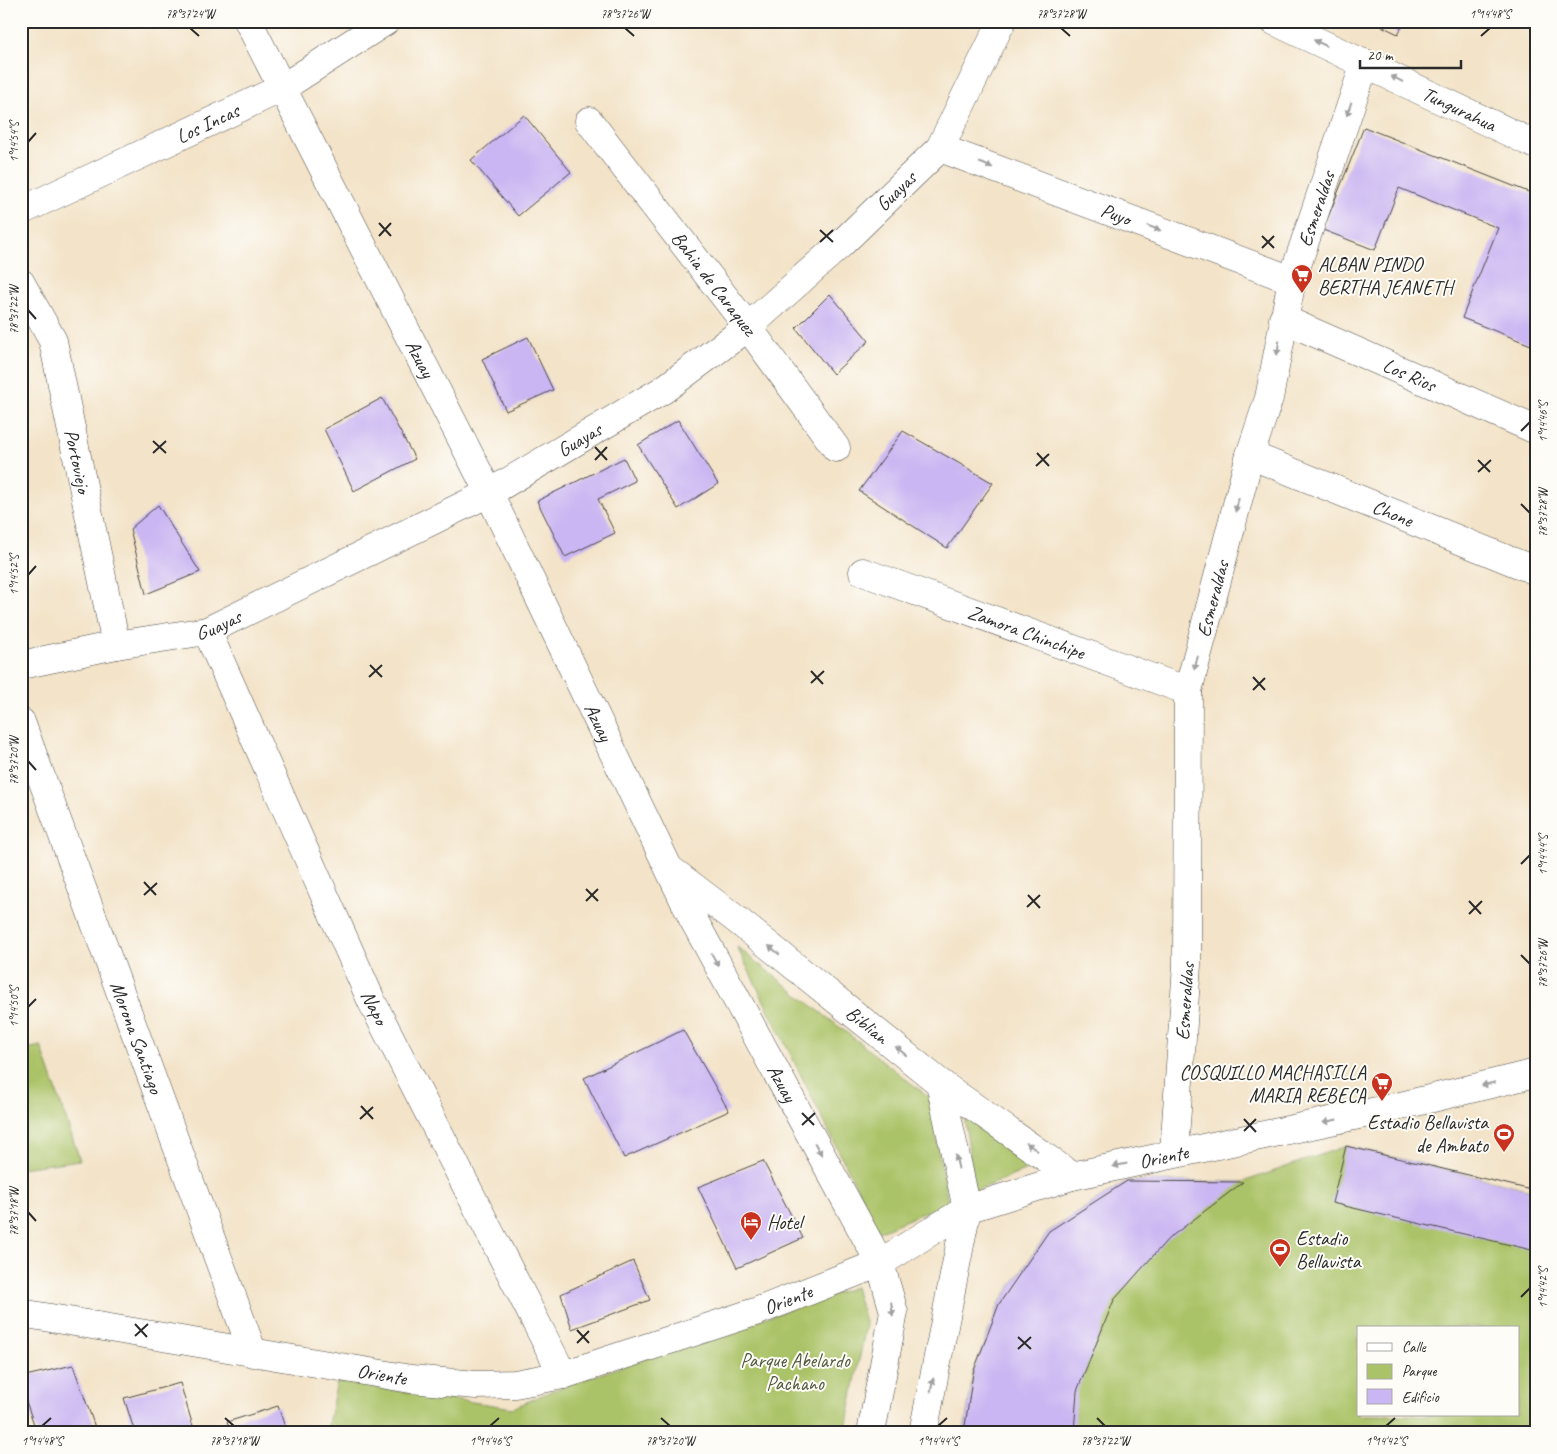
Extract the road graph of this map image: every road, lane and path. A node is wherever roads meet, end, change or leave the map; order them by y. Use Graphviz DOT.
graph roads {
  1 [pos="248,21"];
  2 [pos="386,21"];
  3 [pos="1002,21"];
  4 [pos="1274,21"];
  5 [pos="1365,63"];
  6 [pos="282,88"];
  7 [pos="589,121"];
  8 [pos="1536,145"];
  9 [pos="940,148"];
  10 [pos="21,211"];
  11 [pos="1292,280"];
  12 [pos="21,283"];
  13 [pos="1283,319"];
  14 [pos="748,327"];
  15 [pos="1536,430"];
  16 [pos="836,448"];
  17 [pos="1250,455"];
  18 [pos="489,493"];
  19 [pos="1536,571"];
  20 [pos="864,572"];
  21 [pos="207,631"];
  22 [pos="116,645"];
  23 [pos="21,665"];
  24 [pos="1188,691"];
  25 [pos="21,722"];
  26 [pos="667,867"];
  27 [pos="1536,1073"];
  28 [pos="940,1083"];
  29 [pos="1174,1153"];
  30 [pos="1072,1176"];
  31 [pos="967,1209"];
  32 [pos="880,1263"];
  33 [pos="21,1313"];
  34 [pos="252,1354"];
  35 [pos="563,1375"];
  36 [pos="870,1433"];
  37 [pos="923,1433"];
  1 -- 6 [label="street, Azuay"];
  2 -- 6 [label="street, Los Incas"];
  3 -- 9 [label="street, Guayas"];
  5 -- 4 [label="street, Tungurahua, one-way"];
  8 -- 5 [label="street, Tungurahua, one-way"];
  5 -- 11 [label="street, Esmeraldas, one-way"];
  6 -- 10 [label="street, Los Incas"];
  6 -- 18 [label="street, Azuay"];
  7 -- 14 [label="street, Bahia de Caraquez"];
  9 -- 11 [label="street, Puyo, one-way"];
  9 -- 14 [label="street, Guayas"];
  11 -- 13 [label="street, Esmeraldas"];
  12 -- 22 [label="street, Portoviejo"];
  13 -- 15 [label="street, Los Rios"];
  13 -- 17 [label="street, Esmeraldas, one-way"];
  14 -- 16 [label="street, Bahia de Caraquez"];
  14 -- 18 [label="street, Guayas"];
  17 -- 19 [label="street, Chone"];
  17 -- 24 [label="street, Esmeraldas, one-way"];
  18 -- 21 [label="street, Guayas"];
  18 -- 26 [label="street, Azuay"];
  20 -- 24 [label="street, Zamora Chinchipe"];
  21 -- 22 [label="street, Guayas"];
  21 -- 35 [label="street, Napo"];
  22 -- 23 [label="street, Guayas"];
  24 -- 29 [label="street, Esmeraldas"];
  25 -- 34 [label="street, Morona Santiago"];
  28 -- 26 [label="street, Biblian, one-way"];
  26 -- 32 [label="street, Azuay, one-way"];
  27 -- 29 [label="street, Oriente, one-way"];
  30 -- 28 [label="street, Biblian, one-way"];
  31 -- 28 [label="street, one-way"];
  29 -- 30 [label="street, Oriente, one-way"];
  30 -- 31 [label="street, Oriente"];
  31 -- 32 [label="street, Oriente"];
  37 -- 31 [label="street, one-way"];
  32 -- 35 [label="street, Oriente"];
  32 -- 36 [label="street, Azuay, one-way"];
  33 -- 34 [label="street, Oriente"];
  34 -- 35 [label="street, Oriente"];
}
